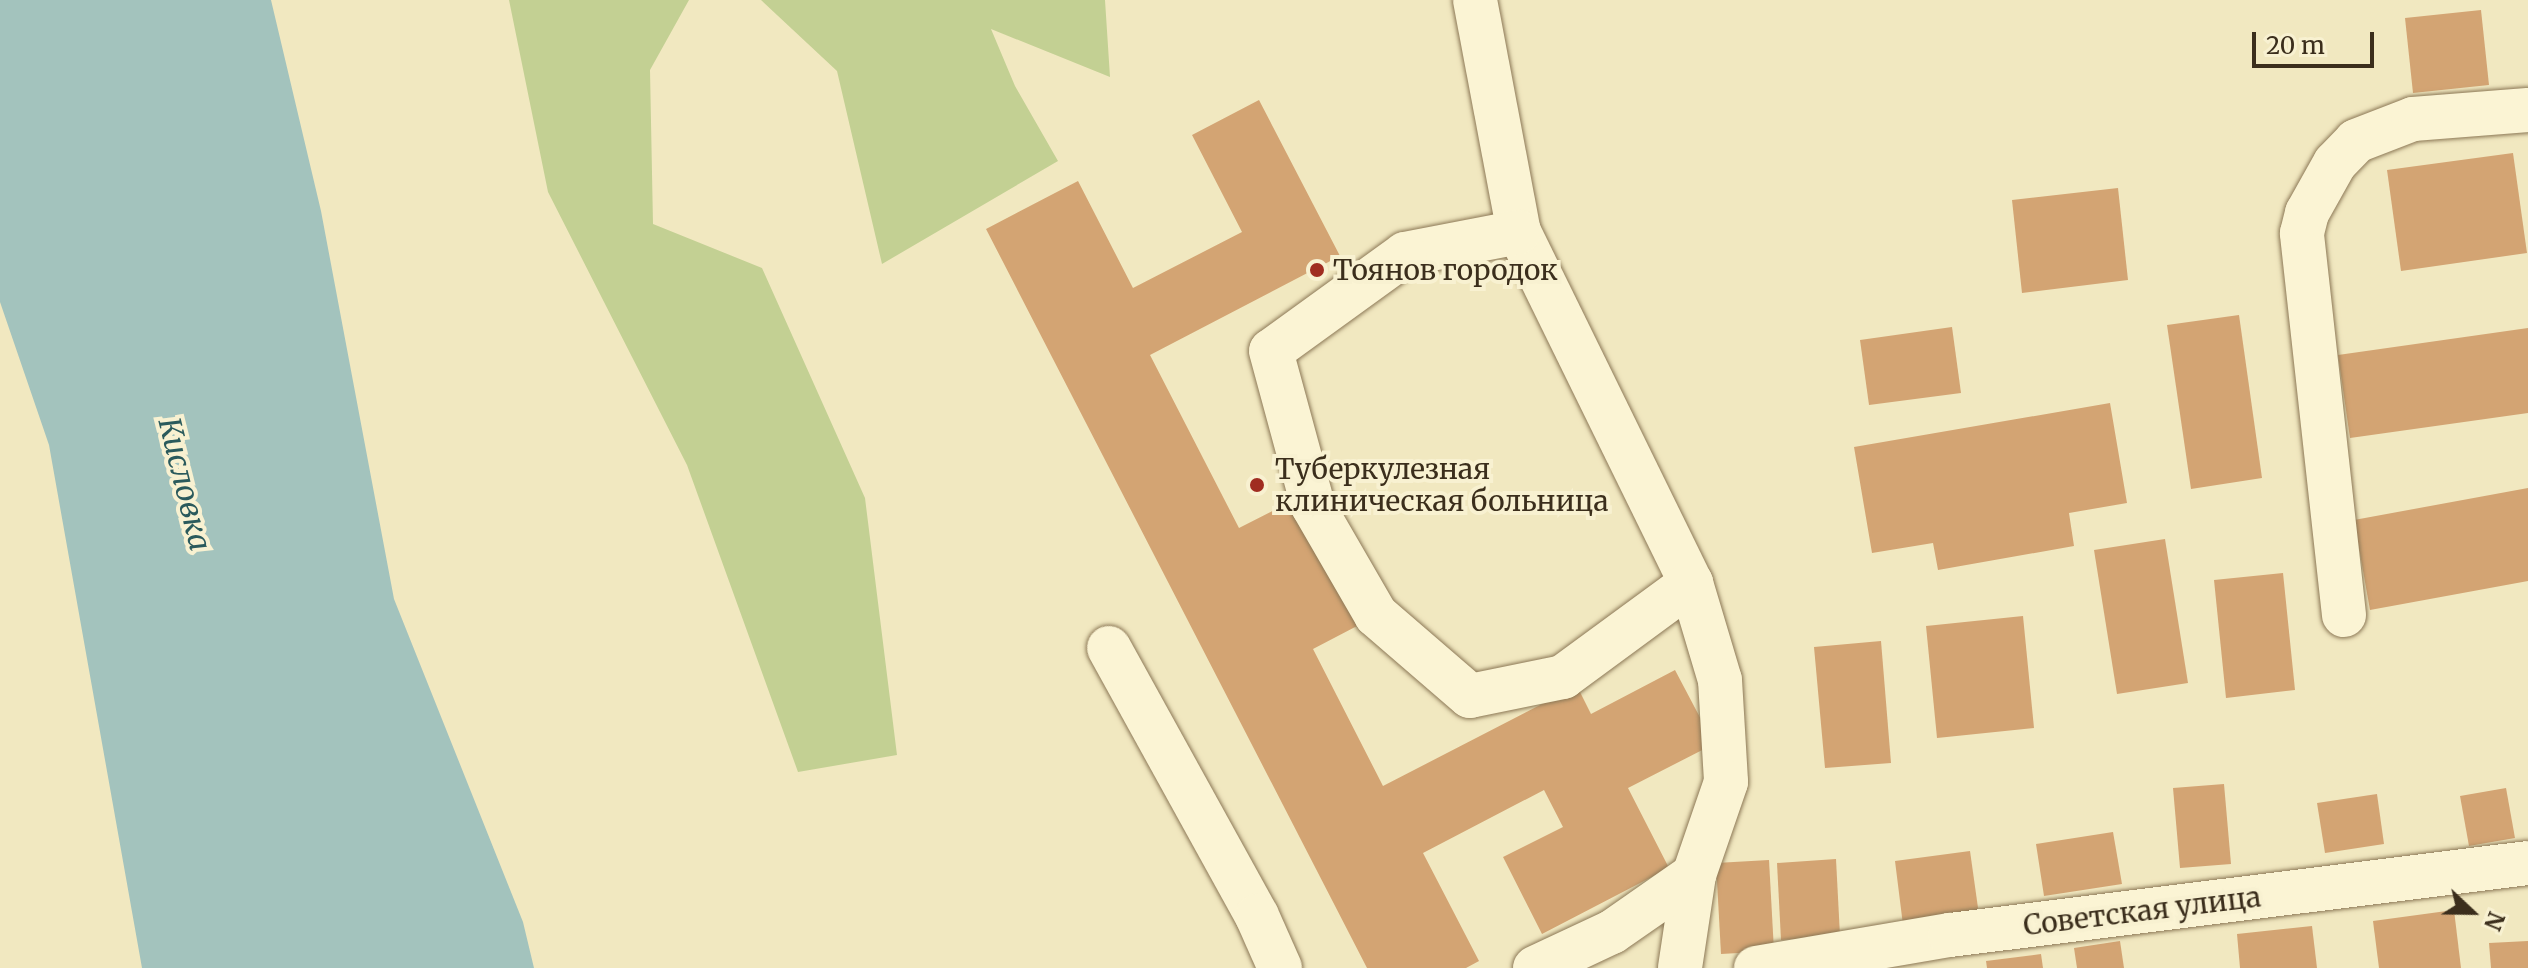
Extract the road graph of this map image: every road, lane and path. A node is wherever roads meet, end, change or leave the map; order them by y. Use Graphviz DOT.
graph roads {
  1 [pos="1475,0"];
  2 [pos="2528,110"];
  3 [pos="1519,232"];
  4 [pos="1691,583"];
  5 [pos="2344,615"];
  6 [pos="1109,648"];
  7 [pos="2528,863"];
  8 [pos="1694,875"];
  9 [pos="1280,968"];
  10 [pos="1535,968"];
  11 [pos="1680,968"];
  12 [pos="1756,968"];
  1 -- 3 [label="street"];
  2 -- 5 [label="street"];
  3 -- 4 [label="street"];
  3 -- 4 [label="street"];
  4 -- 8 [label="street"];
  6 -- 9 [label="street"];
  7 -- 12 [label="street, Советская улица"];
  8 -- 10 [label="street"];
  8 -- 11 [label="street"];
}
